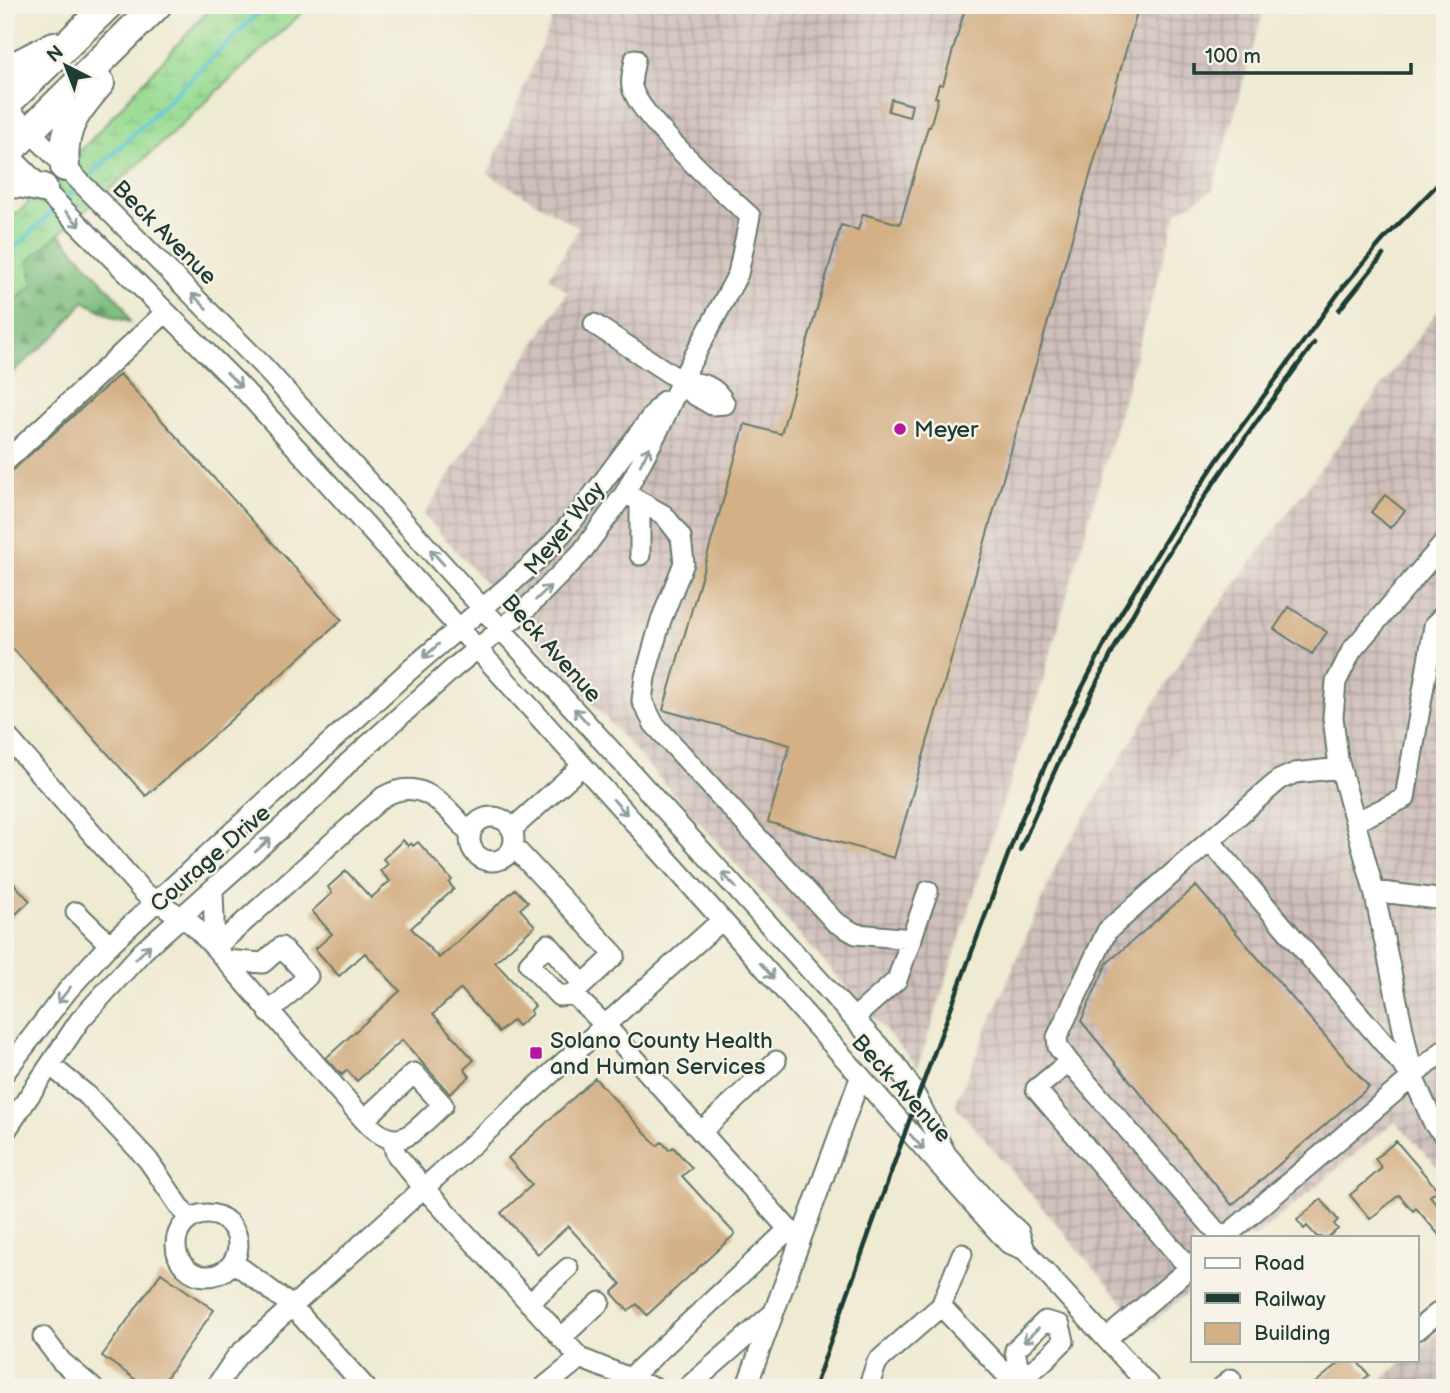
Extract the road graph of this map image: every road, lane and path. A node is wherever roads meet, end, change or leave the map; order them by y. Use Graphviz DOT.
graph roads {
  1 [pos="108,5"];
  2 [pos="157,5"];
  3 [pos="163,5"];
  4 [pos="81,32"];
  5 [pos="635,60"];
  6 [pos="5,67"];
  7 [pos="5,106"];
  8 [pos="30,131"];
  9 [pos="6,153"];
  10 [pos="65,167"];
  11 [pos="5,184"];
  12 [pos="43,188"];
  13 [pos="166,312"];
  14 [pos="594,324"];
  15 [pos="681,381"];
  16 [pos="5,462"];
  17 [pos="632,498"];
  18 [pos="664,515"];
  19 [pos="1445,542"];
  20 [pos="483,608"];
  21 [pos="1445,613"];
  22 [pos="458,628"];
  23 [pos="502,629"];
  24 [pos="477,649"];
  25 [pos="5,734"];
  26 [pos="582,766"];
  27 [pos="1340,768"];
  28 [pos="1355,822"];
  29 [pos="470,833"];
  30 [pos="512,837"];
  31 [pos="1210,841"];
  32 [pos="212,891"];
  33 [pos="928,891"];
  34 [pos="1374,891"];
  35 [pos="156,900"];
  36 [pos="1445,901"];
  37 [pos="76,912"];
  38 [pos="180,916"];
  39 [pos="722,920"];
  40 [pos="912,939"];
  41 [pos="110,945"];
  42 [pos="220,954"];
  43 [pos="269,1013"];
  44 [pos="854,1018"];
  45 [pos="605,1025"];
  46 [pos="1445,1049"];
  47 [pos="776,1061"];
  48 [pos="1069,1062"];
  49 [pos="50,1065"];
  50 [pos="5,1072"];
  51 [pos="1413,1077"];
  52 [pos="860,1078"];
  53 [pos="364,1120"];
  54 [pos="5,1132"];
  55 [pos="701,1132"];
  56 [pos="1445,1136"];
  57 [pos="392,1140"];
  58 [pos="424,1187"];
  59 [pos="189,1220"];
  60 [pos="794,1236"];
  61 [pos="1222,1236"];
  62 [pos="1224,1236"];
  63 [pos="1025,1250"];
  64 [pos="962,1254"];
  65 [pos="233,1262"];
  66 [pos="1191,1266"];
  67 [pos="568,1268"];
  68 [pos="600,1302"];
  69 [pos="529,1303"];
  70 [pos="292,1306"];
  71 [pos="941,1306"];
  72 [pos="1078,1307"];
  73 [pos="1445,1307"];
  74 [pos="774,1312"];
  75 [pos="1059,1325"];
  76 [pos="1418,1329"];
  77 [pos="43,1337"];
  78 [pos="561,1338"];
  79 [pos="1106,1339"];
  80 [pos="580,1358"];
  81 [pos="630,1378"];
  82 [pos="565,1381"];
  83 [pos="1013,1381"];
  84 [pos="93,1388"];
  85 [pos="215,1388"];
  86 [pos="366,1388"];
  87 [pos="543,1388"];
  88 [pos="654,1388"];
  89 [pos="687,1388"];
  90 [pos="746,1388"];
  91 [pos="868,1388"];
  92 [pos="1151,1388"];
  1 -- 4 [label="highway"];
  2 -- 8 [label="highway"];
  3 -- 10 [label="highway"];
  4 -- 6 [label="highway"];
  4 -- 7 [label="highway"];
  5 -- 15 [label="street, Meyer Way"];
  7 -- 8 [label="street, Beck Avenue"];
  8 -- 9 [label="highway"];
  8 -- 10 [label="street, Beck Avenue"];
  9 -- 12 [label="street, Beck Avenue"];
  20 -- 10 [label="street, Beck Avenue, one-way"];
  11 -- 12 [label="highway"];
  12 -- 13 [label="street, Beck Avenue, one-way"];
  13 -- 16 [label="street"];
  13 -- 22 [label="street, Beck Avenue, one-way"];
  14 -- 15 [label="street"];
  17 -- 15 [label="street, Meyer Way, one-way"];
  15 -- 20 [label="street, Meyer Way"];
  17 -- 18 [label="street"];
  17 -- 18 [label="street"];
  23 -- 17 [label="street, Meyer Way, one-way"];
  18 -- 40 [label="street"];
  19 -- 27 [label="street"];
  20 -- 22 [label="street, Courage Drive"];
  20 -- 23 [label="street, Beck Avenue"];
  21 -- 28 [label="street"];
  22 -- 24 [label="street, Beck Avenue"];
  22 -- 35 [label="street, Courage Drive, one-way"];
  23 -- 24 [label="street, Meyer Way"];
  44 -- 23 [label="street, Beck Avenue, one-way"];
  24 -- 26 [label="street, Beck Avenue"];
  32 -- 24 [label="street, Courage Drive, one-way"];
  25 -- 35 [label="street"];
  26 -- 30 [label="street"];
  26 -- 39 [label="street, Beck Avenue, one-way"];
  27 -- 28 [label="street"];
  27 -- 31 [label="street"];
  28 -- 34 [label="street"];
  29 -- 30 [label="street"];
  29 -- 30 [label="street"];
  29 -- 42 [label="street"];
  30 -- 45 [label="street"];
  31 -- 48 [label="street"];
  31 -- 51 [label="street"];
  32 -- 38 [label="street, Courage Drive"];
  32 -- 42 [label="street"];
  33 -- 40 [label="street"];
  34 -- 36 [label="street"];
  34 -- 51 [label="street"];
  35 -- 38 [label="street"];
  35 -- 41 [label="street, Courage Drive"];
  37 -- 41 [label="street"];
  38 -- 42 [label="street"];
  49 -- 38 [label="street, Courage Drive, one-way"];
  39 -- 45 [label="street"];
  39 -- 52 [label="street, Beck Avenue, one-way"];
  40 -- 44 [label="street"];
  41 -- 50 [label="street, Courage Drive, one-way"];
  42 -- 43 [label="street"];
  42 -- 43 [label="street"];
  43 -- 53 [label="street"];
  44 -- 63 [label="street, Beck Avenue"];
  45 -- 55 [label="street"];
  45 -- 58 [label="street"];
  46 -- 51 [label="street"];
  47 -- 55 [label="street"];
  48 -- 61 [label="street"];
  48 -- 66 [label="street"];
  49 -- 54 [label="street, Courage Drive"];
  49 -- 59 [label="street"];
  51 -- 56 [label="street"];
  51 -- 62 [label="street"];
  52 -- 60 [label="street"];
  52 -- 63 [label="street, Beck Avenue, one-way"];
  53 -- 57 [label="street"];
  53 -- 57 [label="street"];
  55 -- 60 [label="street"];
  57 -- 58 [label="street"];
  58 -- 69 [label="street"];
  58 -- 70 [label="street"];
  59 -- 65 [label="street"];
  59 -- 65 [label="street"];
  60 -- 74 [label="street"];
  60 -- 81 [label="street"];
  63 -- 72 [label="street, Beck Avenue"];
  64 -- 71 [label="street"];
  65 -- 70 [label="street"];
  66 -- 79 [label="street"];
  67 -- 69 [label="street"];
  68 -- 78 [label="street"];
  69 -- 78 [label="street"];
  70 -- 85 [label="street"];
  70 -- 86 [label="street"];
  71 -- 83 [label="street"];
  71 -- 91 [label="street"];
  72 -- 75 [label="street"];
  72 -- 79 [label="street, Beck Avenue"];
  73 -- 76 [label="street"];
  74 -- 89 [label="street"];
  74 -- 90 [label="street"];
  75 -- 83 [label="street"];
  75 -- 83 [label="street, one-way"];
  77 -- 84 [label="street"];
  78 -- 80 [label="street"];
  79 -- 92 [label="street, Beck Avenue"];
  80 -- 81 [label="street"];
  80 -- 82 [label="street"];
  81 -- 88 [label="street"];
  82 -- 87 [label="street"];
}
